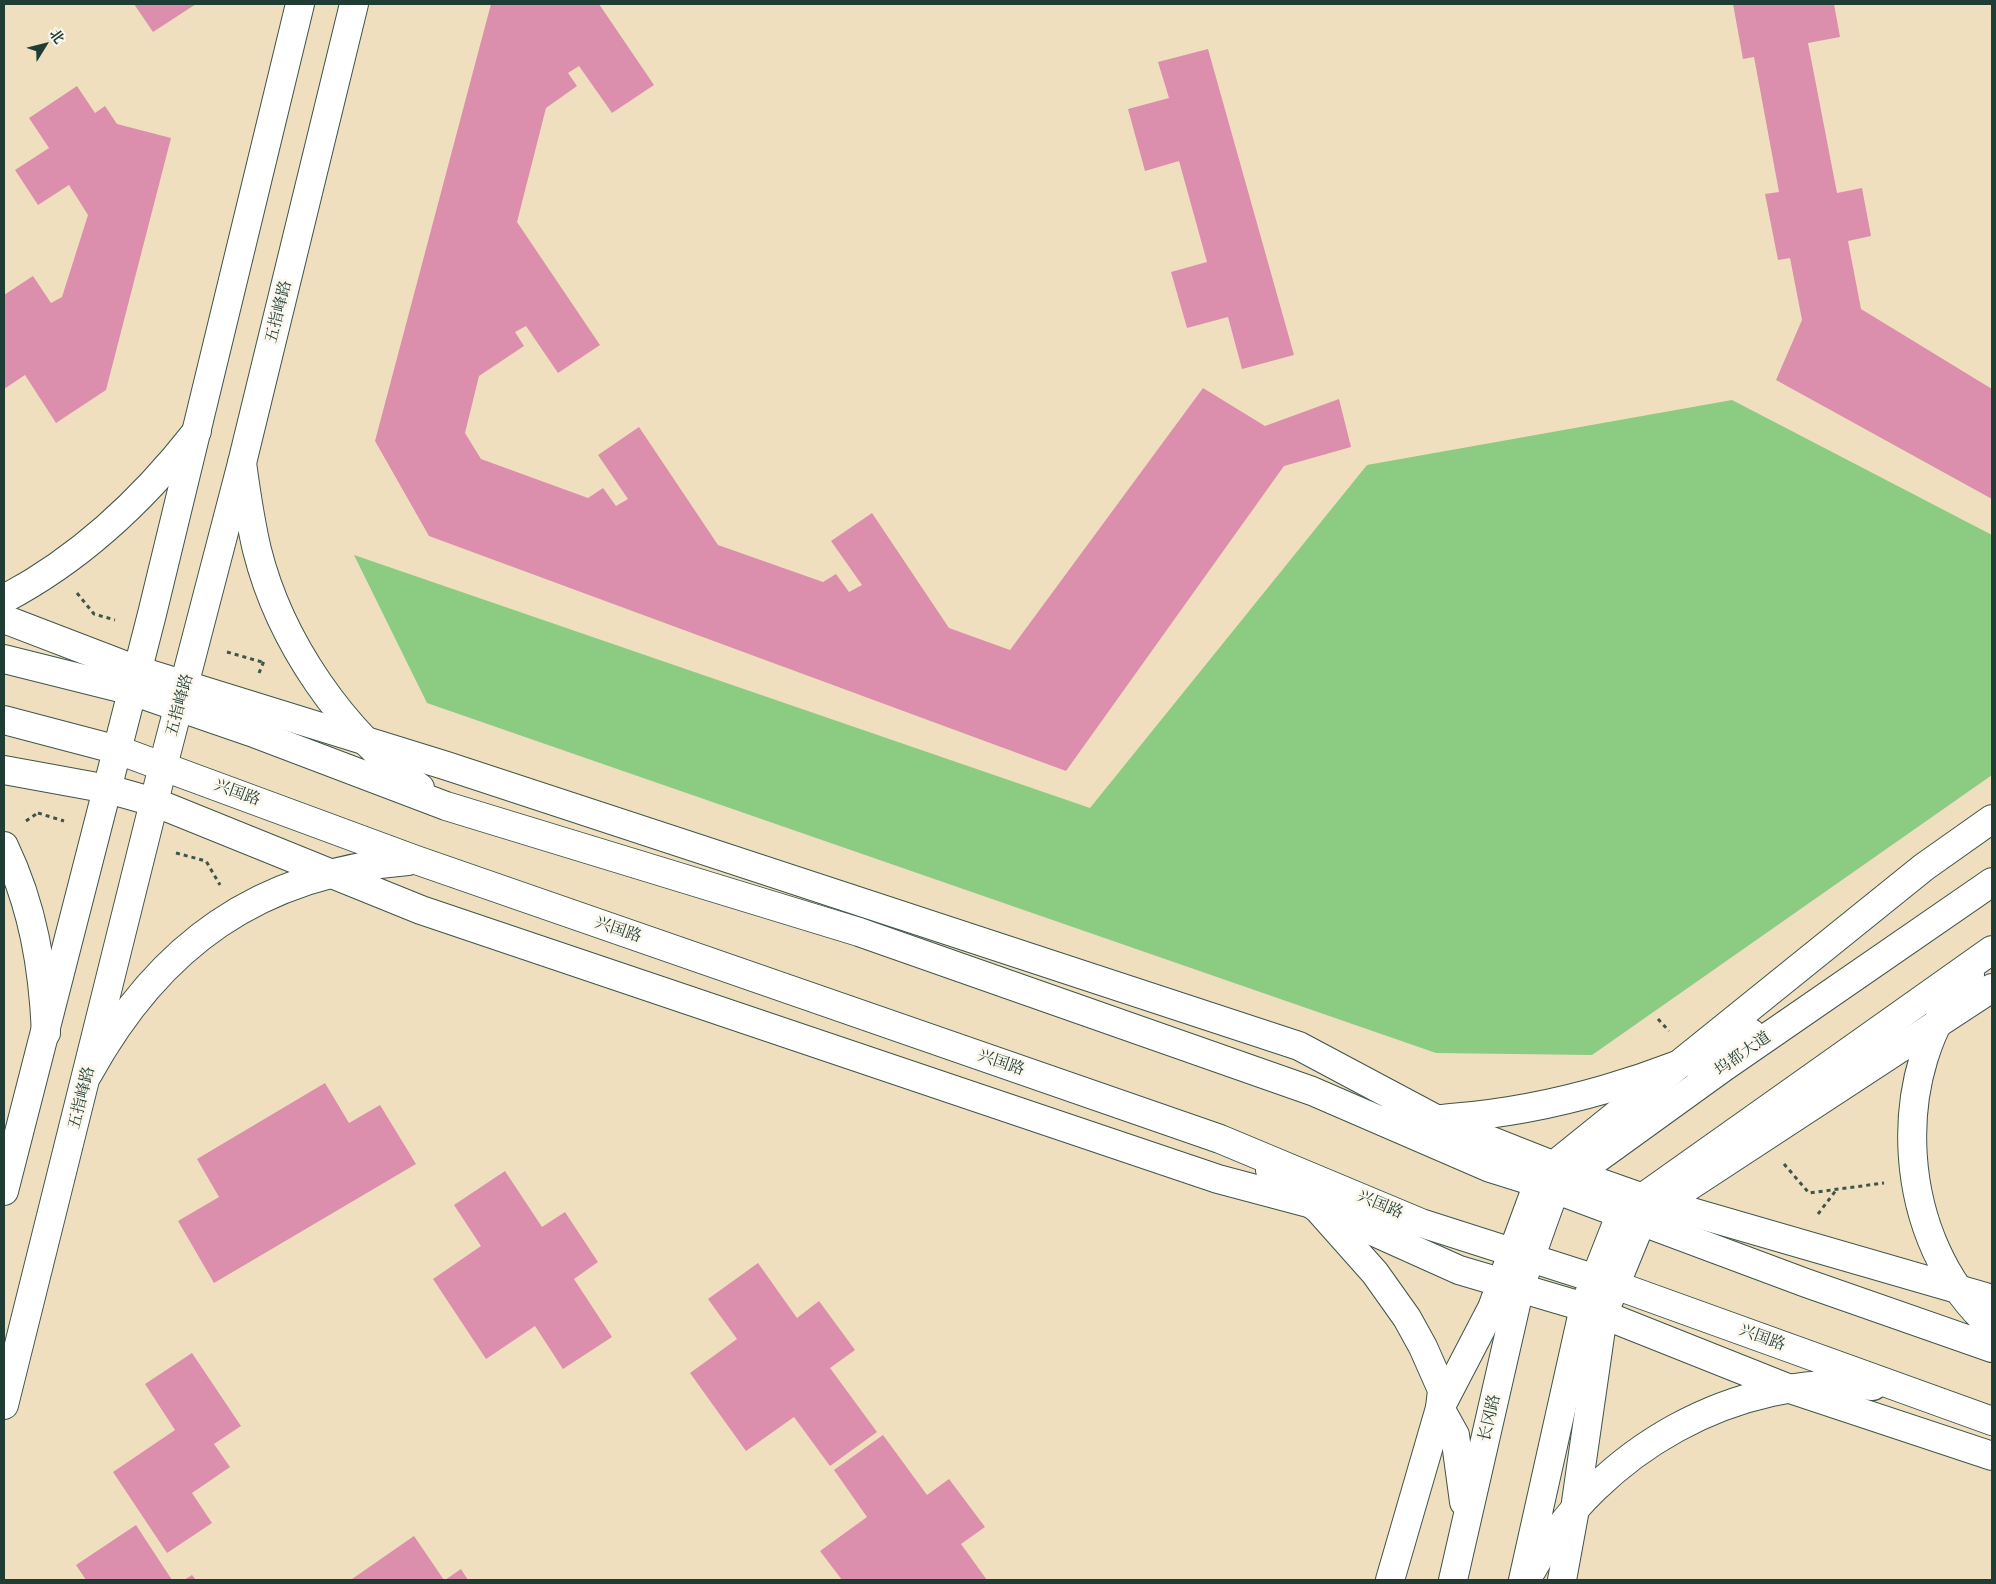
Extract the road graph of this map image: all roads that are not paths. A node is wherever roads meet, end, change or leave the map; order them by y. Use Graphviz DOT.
graph roads {
  1 [pos="300,4"];
  2 [pos="354,4"];
  3 [pos="197,430"];
  4 [pos="242,463"];
  5 [pos="4,599"];
  6 [pos="4,619"];
  7 [pos="4,659"];
  8 [pos="134,680"];
  9 [pos="183,696"];
  10 [pos="4,720"];
  11 [pos="367,741"];
  12 [pos="118,750"];
  13 [pos="163,766"];
  14 [pos="4,770"];
  15 [pos="108,789"];
  16 [pos="154,802"];
  17 [pos="446,806"];
  18 [pos="1992,819"];
  19 [pos="4,846"];
  20 [pos="416,860"];
  21 [pos="330,873"];
  22 [pos="1992,882"];
  23 [pos="1898,946"];
  24 [pos="1992,951"];
  25 [pos="1992,988"];
  26 [pos="1939,1023"];
  27 [pos="46,1033"];
  28 [pos="1681,1063"];
  29 [pos="88,1074"];
  30 [pos="1312,1091"];
  31 [pos="1436,1119"];
  32 [pos="1220,1139"];
  33 [pos="1555,1178"];
  34 [pos="4,1192"];
  35 [pos="1312,1204"];
  36 [pos="1642,1209"];
  37 [pos="1522,1253"];
  38 [pos="1605,1282"];
  39 [pos="1510,1284"];
  40 [pos="1960,1290"];
  41 [pos="1992,1299"];
  42 [pos="1593,1311"];
  43 [pos="1992,1327"];
  44 [pos="1992,1348"];
  45 [pos="1899,1388"];
  46 [pos="1790,1389"];
  47 [pos="4,1405"];
  48 [pos="1440,1408"];
  49 [pos="1992,1421"];
  50 [pos="1992,1456"];
  51 [pos="1575,1509"];
  52 [pos="1466,1528"];
  53 [pos="1390,1580"];
  54 [pos="1453,1580"];
  55 [pos="1523,1580"];
  56 [pos="1527,1580"];
  57 [pos="1562,1580"];
  1 -- 3 [label="main road"];
  2 -- 4 [label="main road, 五指峰路"];
  3 -- 5 [label="main road"];
  3 -- 8 [label="main road"];
  4 -- 9 [label="main road, 五指峰路"];
  4 -- 11 [label="main road"];
  6 -- 8 [label="main road"];
  7 -- 8 [label="main road"];
  8 -- 9 [label="main road"];
  8 -- 12 [label="main road"];
  9 -- 11 [label="main road"];
  9 -- 13 [label="main road, 五指峰路"];
  9 -- 17 [label="main road"];
  10 -- 12 [label="main road, 兴国路"];
  11 -- 17 [label="main road"];
  11 -- 31 [label="main road"];
  12 -- 13 [label="main road, 兴国路"];
  12 -- 15 [label="main road"];
  13 -- 16 [label="main road, 五指峰路"];
  13 -- 20 [label="main road, 兴国路"];
  14 -- 15 [label="main road"];
  15 -- 16 [label="main road"];
  15 -- 27 [label="main road"];
  16 -- 21 [label="main road"];
  16 -- 29 [label="main road, 五指峰路"];
  17 -- 30 [label="main road"];
  18 -- 28 [label="main road"];
  19 -- 27 [label="main road"];
  20 -- 21 [label="main road"];
  20 -- 32 [label="main road, 兴国路"];
  21 -- 29 [label="main road"];
  21 -- 35 [label="main road"];
  22 -- 23 [label="main road, 坞都大道"];
  23 -- 28 [label="main road"];
  23 -- 33 [label="main road, 坞都大道"];
  24 -- 26 [label="main road"];
  24 -- 36 [label="main road"];
  25 -- 26 [label="main road"];
  26 -- 36 [label="main road"];
  26 -- 40 [label="main road"];
  27 -- 34 [label="main road"];
  28 -- 31 [label="main road"];
  28 -- 33 [label="main road"];
  29 -- 47 [label="main road, 五指峰路"];
  30 -- 31 [label="main road"];
  30 -- 33 [label="main road"];
  31 -- 33 [label="main road"];
  32 -- 35 [label="main road"];
  32 -- 37 [label="main road, 兴国路"];
  33 -- 36 [label="main road"];
  33 -- 37 [label="main road"];
  35 -- 39 [label="main road"];
  35 -- 48 [label="main road"];
  36 -- 38 [label="main road"];
  36 -- 40 [label="main road"];
  36 -- 44 [label="main road"];
  37 -- 38 [label="main road, 兴国路"];
  37 -- 39 [label="main road, 长冈路"];
  38 -- 42 [label="main road"];
  38 -- 45 [label="main road, 兴国路"];
  39 -- 42 [label="main road"];
  39 -- 48 [label="main road"];
  39 -- 52 [label="main road, 长冈路"];
  40 -- 41 [label="main road"];
  40 -- 43 [label="main road"];
  42 -- 46 [label="main road"];
  42 -- 51 [label="main road"];
  42 -- 55 [label="main road"];
  45 -- 46 [label="main road"];
  45 -- 49 [label="main road, 兴国路"];
  46 -- 50 [label="main road"];
  46 -- 51 [label="main road"];
  48 -- 52 [label="main road"];
  48 -- 53 [label="main road"];
  51 -- 56 [label="main road"];
  51 -- 57 [label="main road"];
  52 -- 54 [label="main road, 长冈路"];
}
